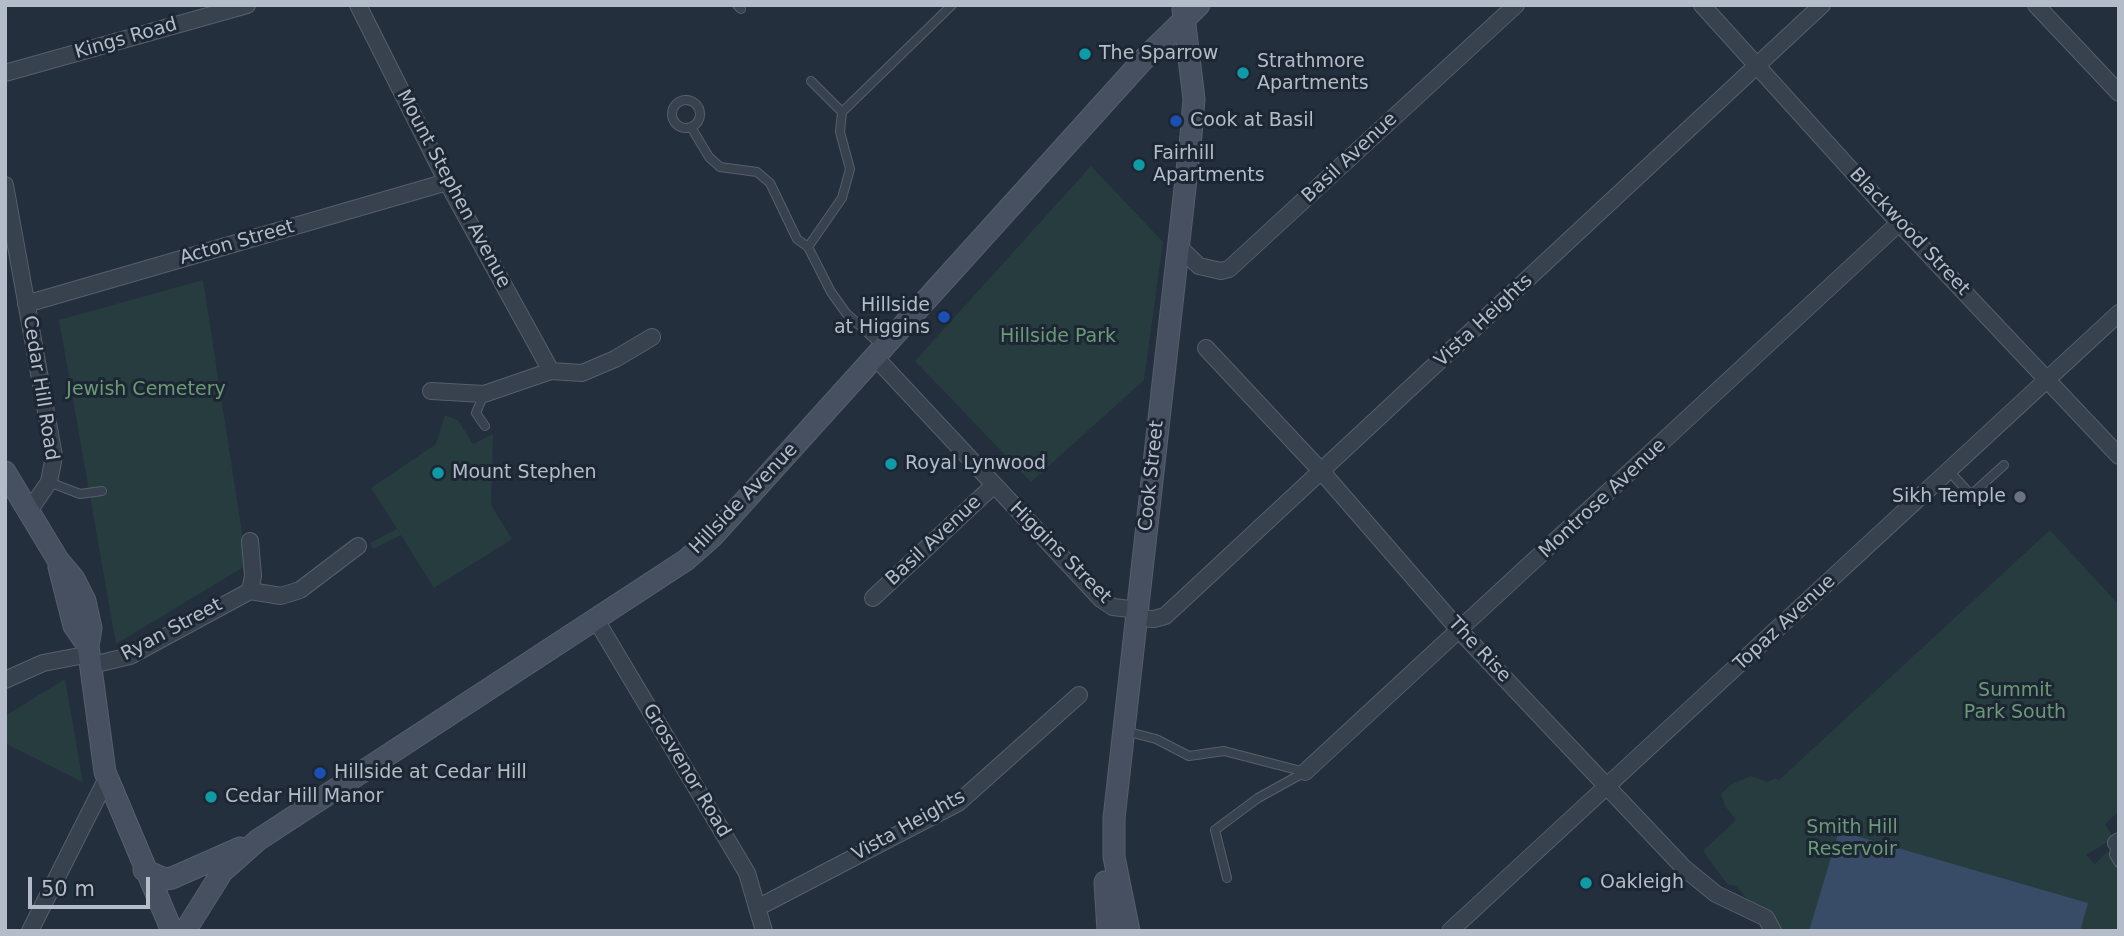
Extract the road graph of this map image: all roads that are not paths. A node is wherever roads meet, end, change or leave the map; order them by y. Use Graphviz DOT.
graph roads {
  1 [pos="247,5"];
  2 [pos="358,5"];
  3 [pos="952,5"];
  4 [pos="1199,5"];
  5 [pos="1516,5"];
  6 [pos="1702,5"];
  7 [pos="1822,5"];
  8 [pos="2036,5"];
  9 [pos="1179,10"];
  10 [pos="1758,65"];
  11 [pos="5,73"];
  12 [pos="811,81"];
  13 [pos="2119,93"];
  14 [pos="842,112"];
  15 [pos="691,127"];
  16 [pos="447,182"];
  17 [pos="5,186"];
  18 [pos="1899,223"];
  19 [pos="1178,246"];
  20 [pos="807,247"];
  21 [pos="26,304"];
  22 [pos="2119,313"];
  23 [pos="652,337"];
  24 [pos="1206,348"];
  25 [pos="880,353"];
  26 [pos="551,371"];
  27 [pos="2047,379"];
  28 [pos="431,391"];
  29 [pos="484,394"];
  30 [pos="485,426"];
  31 [pos="2119,456"];
  32 [pos="2004,465"];
  33 [pos="1949,471"];
  34 [pos="5,472"];
  35 [pos="1322,472"];
  36 [pos="49,482"];
  37 [pos="994,485"];
  38 [pos="102,491"];
  39 [pos="29,511"];
  40 [pos="250,541"];
  41 [pos="358,546"];
  42 [pos="250,591"];
  43 [pos="873,598"];
  44 [pos="1137,614"];
  45 [pos="595,618"];
  46 [pos="1460,631"];
  47 [pos="90,655"];
  48 [pos="6,680"];
  49 [pos="1079,695"];
  50 [pos="1125,731"];
  51 [pos="1305,772"];
  52 [pos="107,778"];
  53 [pos="1608,788"];
  54 [pos="1115,818"];
  55 [pos="258,840"];
  56 [pos="2117,842"];
  57 [pos="2119,863"];
  58 [pos="145,870"];
  59 [pos="1227,878"];
  60 [pos="757,908"];
  61 [pos="1773,929"];
  62 [pos="30,931"];
  63 [pos="172,931"];
  64 [pos="185,931"];
  65 [pos="764,931"];
  66 [pos="1108,931"];
  67 [pos="1129,931"];
  68 [pos="1450,931"];
  1 -- 11 [label="street, Kings Road"];
  2 -- 16 [label="street, Mount Stephen Avenue"];
  3 -- 14 [label="lane"];
  4 -- 9 [label="main road, Hillside Avenue"];
  5 -- 19 [label="street, Basil Avenue"];
  6 -- 10 [label="street, Blackwood Street"];
  7 -- 10 [label="street, Vista Heights"];
  8 -- 13 [label="street"];
  9 -- 19 [label="main road, Cook Street"];
  9 -- 25 [label="main road, Hillside Avenue"];
  10 -- 18 [label="street, Blackwood Street"];
  10 -- 35 [label="street, Vista Heights"];
  12 -- 14 [label="lane"];
  14 -- 20 [label="lane"];
  15 -- 20 [label="lane"];
  16 -- 21 [label="street, Acton Street"];
  16 -- 26 [label="street, Mount Stephen Avenue"];
  17 -- 21 [label="street, Cedar Hill Road"];
  18 -- 27 [label="street, Blackwood Street"];
  18 -- 46 [label="street, Montrose Avenue"];
  19 -- 44 [label="main road, Cook Street"];
  20 -- 25 [label="lane"];
  21 -- 36 [label="street, Cedar Hill Road"];
  22 -- 27 [label="street, Topaz Avenue"];
  23 -- 26 [label="street"];
  24 -- 35 [label="street, The Rise"];
  25 -- 37 [label="street, Higgins Street"];
  25 -- 45 [label="main road, Hillside Avenue"];
  26 -- 29 [label="street"];
  27 -- 31 [label="street, Blackwood Street"];
  27 -- 33 [label="street, Topaz Avenue"];
  28 -- 29 [label="street"];
  29 -- 30 [label="lane"];
  32 -- 33 [label="lane"];
  33 -- 53 [label="street, Topaz Avenue"];
  34 -- 39 [label="main road"];
  35 -- 44 [label="street, Vista Heights"];
  35 -- 46 [label="street, The Rise"];
  36 -- 38 [label="lane"];
  36 -- 39 [label="street, Cedar Hill Road"];
  37 -- 43 [label="street, Basil Avenue"];
  37 -- 44 [label="street, Higgins Street"];
  39 -- 47 [label="main road"];
  40 -- 42 [label="street"];
  41 -- 42 [label="street"];
  42 -- 47 [label="street, Ryan Street"];
  44 -- 50 [label="main road, Cook Street"];
  45 -- 55 [label="main road, Hillside Avenue"];
  45 -- 60 [label="street, Grosvenor Road"];
  46 -- 51 [label="street, Montrose Avenue"];
  46 -- 53 [label="street, The Rise"];
  47 -- 48 [label="street, Ryan Street"];
  47 -- 52 [label="main road"];
  49 -- 60 [label="street, Vista Heights"];
  50 -- 51 [label="lane"];
  50 -- 54 [label="main road, Cook Street"];
  51 -- 59 [label="lane"];
  52 -- 58 [label="main road"];
  52 -- 62 [label="street"];
  53 -- 61 [label="street, The Rise"];
  53 -- 68 [label="street, Topaz Avenue"];
  54 -- 66 [label="main road"];
  54 -- 67 [label="main road, Cook Street"];
  55 -- 58 [label="main road"];
  55 -- 64 [label="main road, Hillside Avenue"];
  56 -- 57 [label="lane"];
  58 -- 63 [label="main road"];
  60 -- 65 [label="street, Grosvenor Road"];
}
